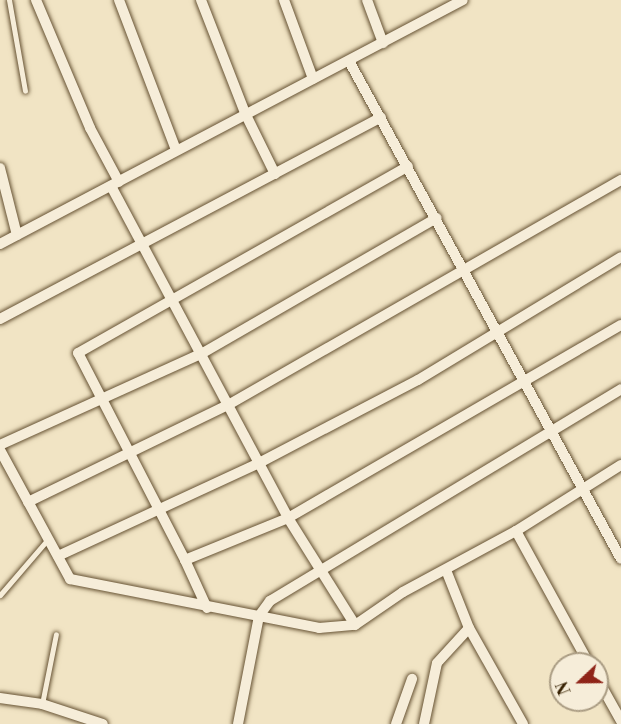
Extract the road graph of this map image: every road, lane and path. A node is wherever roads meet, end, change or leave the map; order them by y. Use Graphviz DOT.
graph roads {
  1 [pos="9,0"];
  2 [pos="36,0"];
  3 [pos="119,0"];
  4 [pos="201,0"];
  5 [pos="284,0"];
  6 [pos="367,0"];
  7 [pos="463,0"];
  8 [pos="451,3"];
  9 [pos="383,43"];
  10 [pos="349,61"];
  11 [pos="313,79"];
  12 [pos="25,91"];
  13 [pos="245,113"];
  14 [pos="381,117"];
  15 [pos="176,150"];
  16 [pos="408,166"];
  17 [pos="0,168"];
  18 [pos="275,174"];
  19 [pos="621,180"];
  20 [pos="115,184"];
  21 [pos="437,218"];
  22 [pos="17,235"];
  23 [pos="0,244"];
  24 [pos="144,245"];
  25 [pos="621,257"];
  26 [pos="467,272"];
  27 [pos="173,301"];
  28 [pos="0,319"];
  29 [pos="621,326"];
  30 [pos="497,332"];
  31 [pos="201,354"];
  32 [pos="524,384"];
  33 [pos="621,389"];
  34 [pos="100,400"];
  35 [pos="228,405"];
  36 [pos="550,430"];
  37 [pos="0,445"];
  38 [pos="128,455"];
  39 [pos="1,456"];
  40 [pos="259,463"];
  41 [pos="621,465"];
  42 [pos="583,488"];
  43 [pos="28,502"];
  44 [pos="157,508"];
  45 [pos="288,518"];
  46 [pos="516,531"];
  47 [pos="48,538"];
  48 [pos="58,556"];
  49 [pos="621,559"];
  50 [pos="185,560"];
  51 [pos="446,570"];
  52 [pos="324,571"];
  53 [pos="0,595"];
  54 [pos="207,608"];
  55 [pos="259,616"];
  56 [pos="355,625"];
  57 [pos="469,628"];
  58 [pos="56,634"];
  59 [pos="583,652"];
  60 [pos="412,680"];
  61 [pos="0,698"];
  62 [pos="609,700"];
  63 [pos="42,704"];
  64 [pos="621,721"];
  65 [pos="103,724"];
  66 [pos="238,724"];
  67 [pos="396,724"];
  68 [pos="423,724"];
  69 [pos="523,724"];
  1 -- 12 [label="lane"];
  2 -- 20 [label="street"];
  3 -- 15 [label="street"];
  4 -- 13 [label="street"];
  5 -- 11 [label="street"];
  6 -- 9 [label="street"];
  7 -- 8 [label="street"];
  8 -- 9 [label="street"];
  9 -- 10 [label="street"];
  10 -- 11 [label="street"];
  10 -- 14 [label="street"];
  11 -- 13 [label="street"];
  13 -- 15 [label="street"];
  13 -- 18 [label="street"];
  14 -- 16 [label="street"];
  14 -- 18 [label="street"];
  15 -- 20 [label="street"];
  16 -- 21 [label="street"];
  16 -- 27 [label="street"];
  17 -- 22 [label="street"];
  18 -- 24 [label="street"];
  19 -- 26 [label="street"];
  20 -- 22 [label="street"];
  20 -- 24 [label="street"];
  21 -- 26 [label="street"];
  21 -- 31 [label="street"];
  22 -- 23 [label="street"];
  24 -- 27 [label="street"];
  24 -- 28 [label="street"];
  25 -- 30 [label="street"];
  26 -- 30 [label="street"];
  26 -- 35 [label="street"];
  27 -- 31 [label="street"];
  27 -- 34 [label="street"];
  29 -- 32 [label="street"];
  30 -- 32 [label="street"];
  30 -- 40 [label="street"];
  31 -- 34 [label="street"];
  31 -- 35 [label="street"];
  32 -- 36 [label="street"];
  32 -- 45 [label="street"];
  33 -- 36 [label="street"];
  34 -- 37 [label="street"];
  34 -- 38 [label="street"];
  35 -- 38 [label="street"];
  35 -- 40 [label="street"];
  36 -- 42 [label="street"];
  36 -- 52 [label="street"];
  38 -- 43 [label="street"];
  38 -- 44 [label="street"];
  39 -- 43 [label="street"];
  40 -- 44 [label="street"];
  40 -- 45 [label="street"];
  41 -- 42 [label="street"];
  42 -- 46 [label="street"];
  42 -- 49 [label="street"];
  43 -- 47 [label="street"];
  44 -- 48 [label="street"];
  44 -- 50 [label="street"];
  45 -- 50 [label="street"];
  45 -- 52 [label="street"];
  46 -- 51 [label="street"];
  46 -- 59 [label="street"];
  47 -- 48 [label="street"];
  47 -- 53 [label="lane"];
  48 -- 54 [label="street"];
  50 -- 54 [label="street"];
  51 -- 56 [label="street"];
  51 -- 57 [label="street"];
  52 -- 55 [label="street"];
  52 -- 56 [label="street"];
  54 -- 55 [label="street"];
  55 -- 56 [label="street"];
  55 -- 66 [label="street"];
  57 -- 68 [label="street"];
  57 -- 69 [label="street"];
  58 -- 63 [label="lane"];
  60 -- 67 [label="street"];
  61 -- 63 [label="street"];
  62 -- 64 [label="street"];
  63 -- 65 [label="street"];
}
